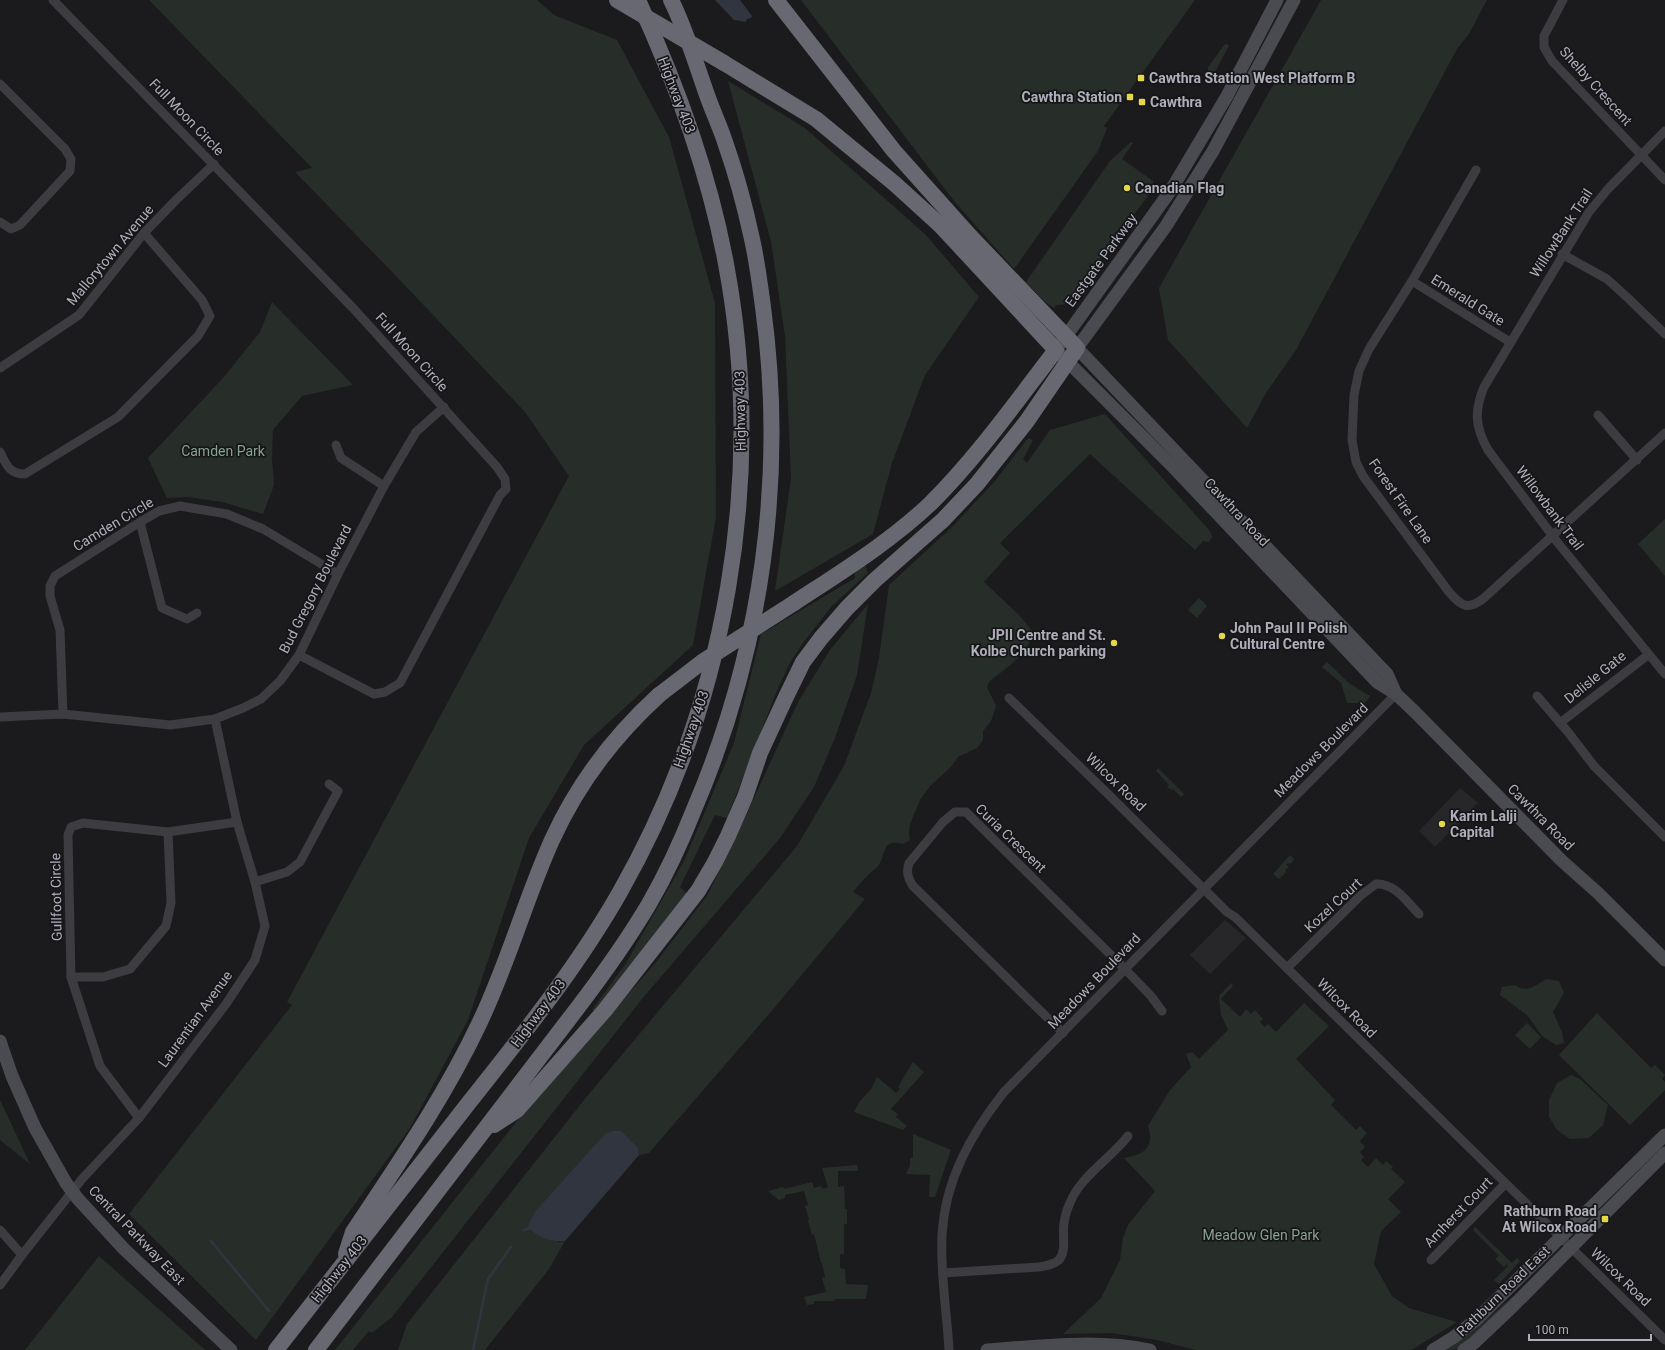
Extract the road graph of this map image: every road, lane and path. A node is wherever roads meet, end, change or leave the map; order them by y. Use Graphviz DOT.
graph roads {
  1 [pos="53,0"];
  2 [pos="617,0"];
  3 [pos="638,0"];
  4 [pos="671,0"];
  5 [pos="776,0"];
  6 [pos="1277,0"];
  7 [pos="1294,0"];
  8 [pos="1563,0"];
  9 [pos="0,84"];
  10 [pos="1665,131"];
  11 [pos="1642,155"];
  12 [pos="214,164"];
  13 [pos="1476,170"];
  14 [pos="1665,180"];
  15 [pos="0,222"];
  16 [pos="144,233"];
  17 [pos="1562,254"];
  18 [pos="1412,282"];
  19 [pos="1665,334"];
  20 [pos="1066,336"];
  21 [pos="1510,342"];
  22 [pos="1077,348"];
  23 [pos="1056,350"];
  24 [pos="1067,363"];
  25 [pos="2,364"];
  26 [pos="444,407"];
  27 [pos="1598,415"];
  28 [pos="1665,433"];
  29 [pos="336,445"];
  30 [pos="0,452"];
  31 [pos="1637,460"];
  32 [pos="384,486"];
  33 [pos="140,522"];
  34 [pos="1552,536"];
  35 [pos="338,574"];
  36 [pos="197,613"];
  37 [pos="1648,654"];
  38 [pos="299,655"];
  39 [pos="1665,674"];
  40 [pos="1396,694"];
  41 [pos="1537,696"];
  42 [pos="1009,698"];
  43 [pos="63,714"];
  44 [pos="0,717"];
  45 [pos="215,719"];
  46 [pos="1560,723"];
  47 [pos="329,784"];
  48 [pos="237,822"];
  49 [pos="168,832"];
  50 [pos="1665,837"];
  51 [pos="255,882"];
  52 [pos="1204,889"];
  53 [pos="1419,914"];
  54 [pos="1665,960"];
  55 [pos="1287,968"];
  56 [pos="1125,969"];
  57 [pos="71,978"];
  58 [pos="1162,1011"];
  59 [pos="1063,1033"];
  60 [pos="0,1041"];
  61 [pos="139,1118"];
  62 [pos="480,1135"];
  63 [pos="1665,1135"];
  64 [pos="1128,1136"];
  65 [pos="1665,1153"];
  66 [pos="1506,1184"];
  67 [pos="72,1191"];
  68 [pos="0,1230"];
  69 [pos="1560,1238"];
  70 [pos="1571,1248"];
  71 [pos="22,1254"];
  72 [pos="1431,1260"];
  73 [pos="343,1264"];
  74 [pos="942,1273"];
  75 [pos="0,1285"];
  76 [pos="1665,1340"];
  77 [pos="231,1350"];
  78 [pos="276,1350"];
  79 [pos="316,1350"];
  80 [pos="949,1350"];
  81 [pos="987,1350"];
  82 [pos="1150,1350"];
  83 [pos="1433,1350"];
  84 [pos="1464,1350"];
  1 -- 12 [label="street, Full Moon Circle"];
  2 -- 23 [label="highway, bridge"];
  3 -- 73 [label="highway, Highway 403"];
  4 -- 62 [label="highway, Highway 403"];
  5 -- 20 [label="highway"];
  6 -- 20 [label="main road, Eastgate Parkway"];
  7 -- 22 [label="main road"];
  8 -- 11 [label="street, Shelby Crescent"];
  9 -- 15 [label="street"];
  10 -- 11 [label="street, WillowBank Trail"];
  11 -- 14 [label="street, Shelby Crescent"];
  11 -- 17 [label="street, WillowBank Trail"];
  12 -- 16 [label="street, Mallorytown Avenue"];
  12 -- 26 [label="street, Full Moon Circle"];
  13 -- 18 [label="street, Forest Fire Lane"];
  16 -- 25 [label="street, Mallorytown Avenue"];
  16 -- 30 [label="street"];
  17 -- 19 [label="street"];
  17 -- 21 [label="street, WillowBank Trail"];
  18 -- 21 [label="street, Emerald Gate"];
  18 -- 34 [label="street, Forest Fire Lane"];
  20 -- 22 [label="highway"];
  20 -- 23 [label="main road, Eastgate Parkway"];
  21 -- 34 [label="street, Willowbank Trail"];
  22 -- 24 [label="highway"];
  22 -- 40 [label="main road, Cawthra Road"];
  23 -- 24 [label="main road, Cawthra Road"];
  23 -- 73 [label="highway, bridge"];
  24 -- 40 [label="main road, Cawthra Road"];
  24 -- 62 [label="highway"];
  26 -- 32 [label="street, Bud Gregory Boulevard"];
  26 -- 38 [label="street, Full Moon Circle"];
  27 -- 31 [label="street"];
  28 -- 31 [label="street, Forest Fire Lane"];
  29 -- 32 [label="street"];
  31 -- 34 [label="street, Forest Fire Lane"];
  32 -- 35 [label="street, Bud Gregory Boulevard"];
  33 -- 35 [label="street, Camden Circle"];
  33 -- 36 [label="street"];
  33 -- 43 [label="street, Camden Circle"];
  34 -- 37 [label="street, Willowbank Trail"];
  35 -- 38 [label="street, Bud Gregory Boulevard"];
  37 -- 39 [label="street, Willowbank Trail"];
  37 -- 46 [label="street, Delisle Gate"];
  38 -- 45 [label="street, Bud Gregory Boulevard"];
  40 -- 52 [label="street, Meadows Boulevard"];
  40 -- 54 [label="main road, Cawthra Road"];
  41 -- 46 [label="street"];
  42 -- 52 [label="street, Wilcox Road"];
  43 -- 44 [label="street, Bud Gregory Boulevard"];
  43 -- 45 [label="street, Bud Gregory Boulevard"];
  45 -- 48 [label="street, Laurentian Avenue"];
  46 -- 50 [label="street"];
  47 -- 51 [label="street"];
  48 -- 49 [label="street, Gullfoot Circle"];
  48 -- 51 [label="street, Laurentian Avenue"];
  49 -- 57 [label="street"];
  49 -- 57 [label="street, Gullfoot Circle"];
  51 -- 61 [label="street, Laurentian Avenue"];
  52 -- 55 [label="street, Wilcox Road"];
  52 -- 56 [label="street, Meadows Boulevard"];
  53 -- 55 [label="street, Kozel Court"];
  55 -- 66 [label="street, Wilcox Road"];
  56 -- 58 [label="street, Curia Crescent"];
  56 -- 59 [label="street, Meadows Boulevard"];
  56 -- 59 [label="street, Curia Crescent"];
  57 -- 61 [label="street, Gullfoot Circle"];
  59 -- 74 [label="street, Meadows Boulevard"];
  60 -- 67 [label="main road, Central Parkway East"];
  61 -- 67 [label="street, Laurentian Avenue"];
  62 -- 79 [label="highway, Highway 403"];
  63 -- 69 [label="main road, Rathburn Road East"];
  64 -- 74 [label="street"];
  65 -- 70 [label="main road, Rathburn Road East"];
  66 -- 69 [label="street, Wilcox Road"];
  66 -- 72 [label="street, Amherst Court"];
  67 -- 71 [label="street, Laurentian Avenue"];
  67 -- 77 [label="main road, Central Parkway East"];
  68 -- 71 [label="street"];
  69 -- 70 [label="street, Wilcox Road"];
  69 -- 83 [label="main road, Rathburn Road East"];
  70 -- 76 [label="street, Wilcox Road"];
  70 -- 84 [label="main road, Rathburn Road East"];
  71 -- 75 [label="street, Laurentian Avenue"];
  73 -- 78 [label="highway, Highway 403"];
  74 -- 80 [label="street, Meadows Boulevard"];
  81 -- 82 [label="main road"];
}
